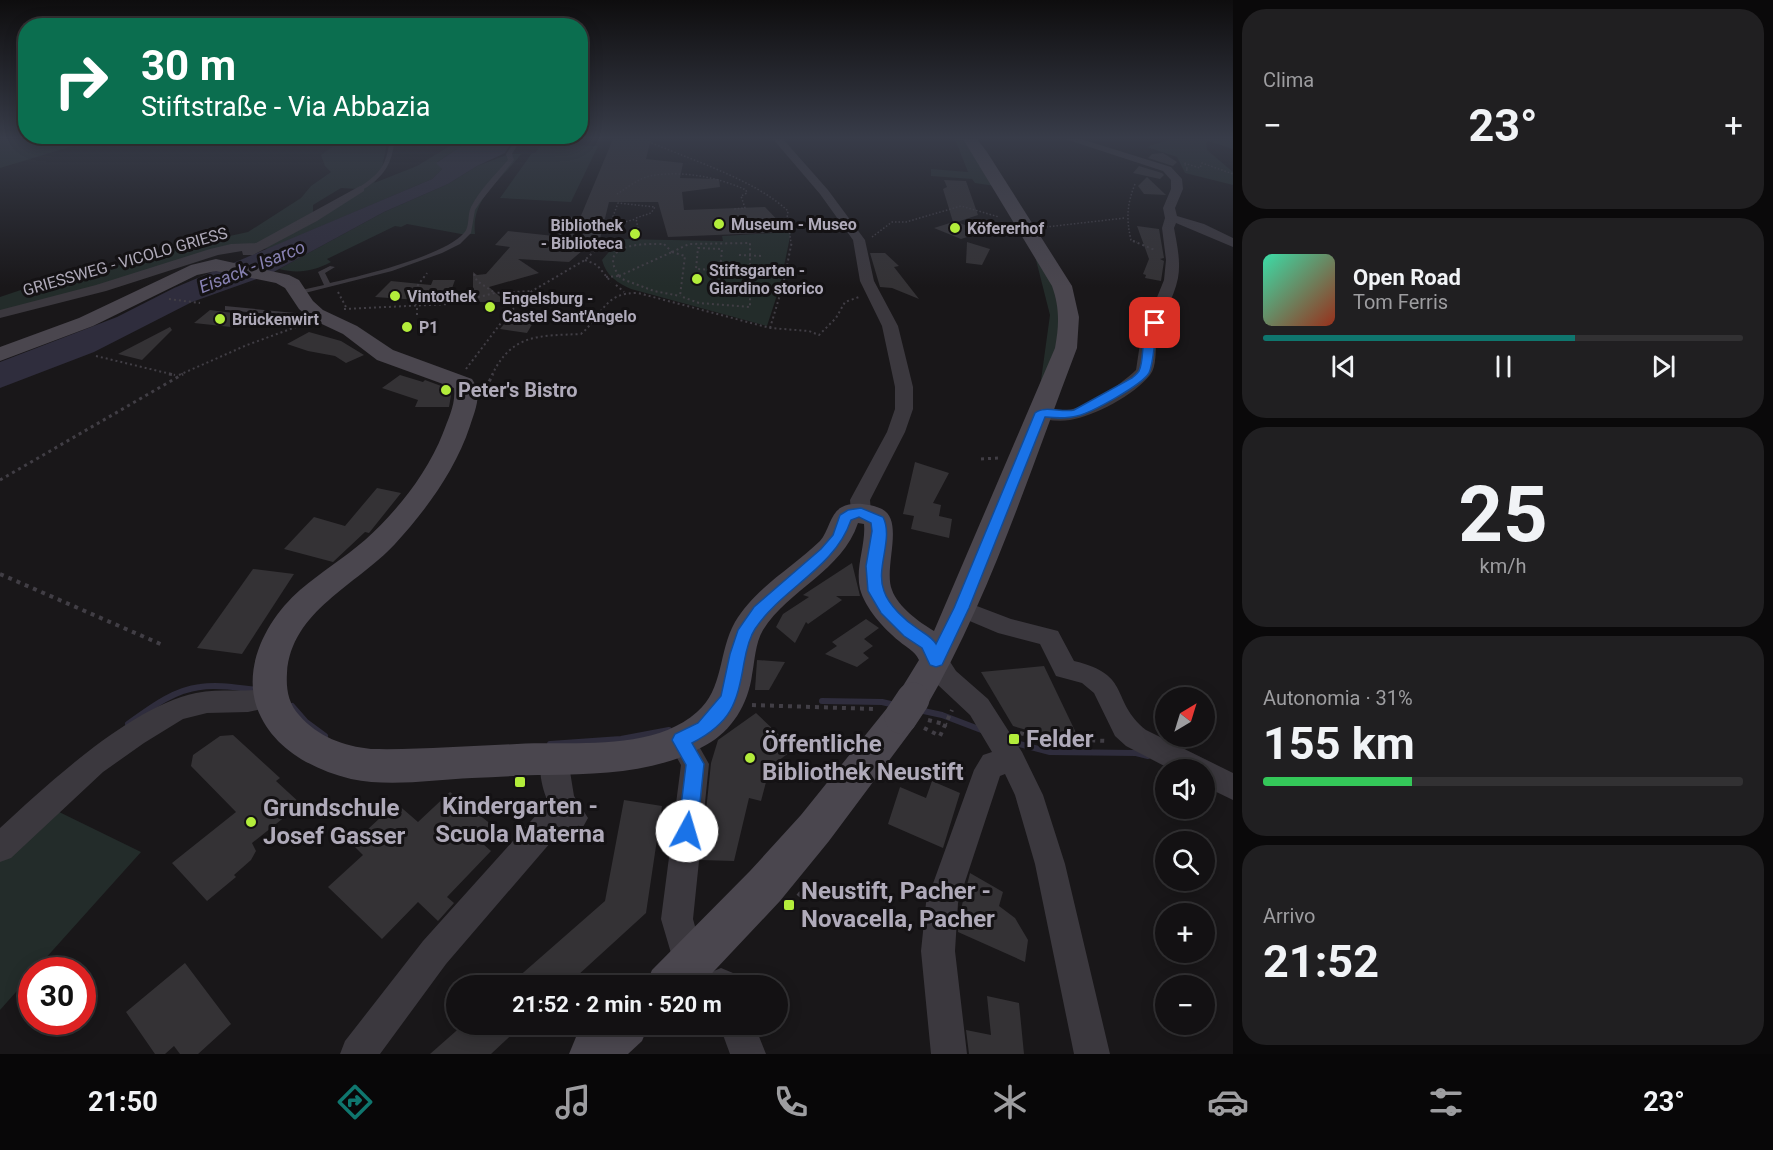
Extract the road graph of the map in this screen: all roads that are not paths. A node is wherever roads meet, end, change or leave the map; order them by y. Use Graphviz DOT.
graph roads {
  1 [pos="489,188"];
  2 [pos="820,188"];
  3 [pos="1001,188"];
  4 [pos="1177,188"];
  5 [pos="360,189"];
  6 [pos="1171,218"];
  7 [pos="1233,243"];
  8 [pos="260,247"];
  9 [pos="220,266"];
  10 [pos="332,267"];
  11 [pos="328,286"];
  12 [pos="300,293"];
  13 [pos="228,308"];
  14 [pos="0,314"];
  15 [pos="316,314"];
  16 [pos="0,354"];
  17 [pos="1040,413"];
  18 [pos="861,512"];
  19 [pos="961,608"];
  20 [pos="936,661"];
  21 [pos="270,698"];
  22 [pos="681,740"];
  23 [pos="554,759"];
  24 [pos="1012,759"];
  25 [pos="1177,759"];
  26 [pos="1215,778"];
  27 [pos="1233,787"];
  28 [pos="0,848"];
  29 [pos="683,941"];
  30 [pos="679,975"];
  31 [pos="613,1035"];
  32 [pos="740,1035"];
  33 [pos="358,1054"];
  34 [pos="592,1054"];
  35 [pos="748,1054"];
  36 [pos="949,1054"];
  37 [pos="1092,1054"];
  1 -- 11 [label="lane"];
  2 -- 18 [label="street"];
  3 -- 17 [label="street"];
  4 -- 6 [label="street"];
  5 -- 8 [label="street"];
  6 -- 7 [label="street"];
  6 -- 17 [label="street"];
  8 -- 9 [label="street"];
  8 -- 14 [label="street, GRIESSWEG - VICOLO GRIESS"];
  9 -- 12 [label="street"];
  9 -- 16 [label="street"];
  10 -- 11 [label="lane"];
  11 -- 12 [label="lane"];
  12 -- 15 [label="street"];
  13 -- 15 [label="lane"];
  15 -- 21 [label="street"];
  17 -- 19 [label="street"];
  18 -- 20 [label="street"];
  18 -- 22 [label="street"];
  19 -- 20 [label="street"];
  19 -- 25 [label="street"];
  20 -- 24 [label="street"];
  20 -- 30 [label="street"];
  21 -- 23 [label="street"];
  21 -- 28 [label="street"];
  22 -- 23 [label="street"];
  22 -- 29 [label="street"];
  23 -- 33 [label="street"];
  24 -- 36 [label="street"];
  24 -- 37 [label="street"];
  26 -- 27 [label="street"];
  31 -- 34 [label="street"];
  32 -- 35 [label="street"];
}
